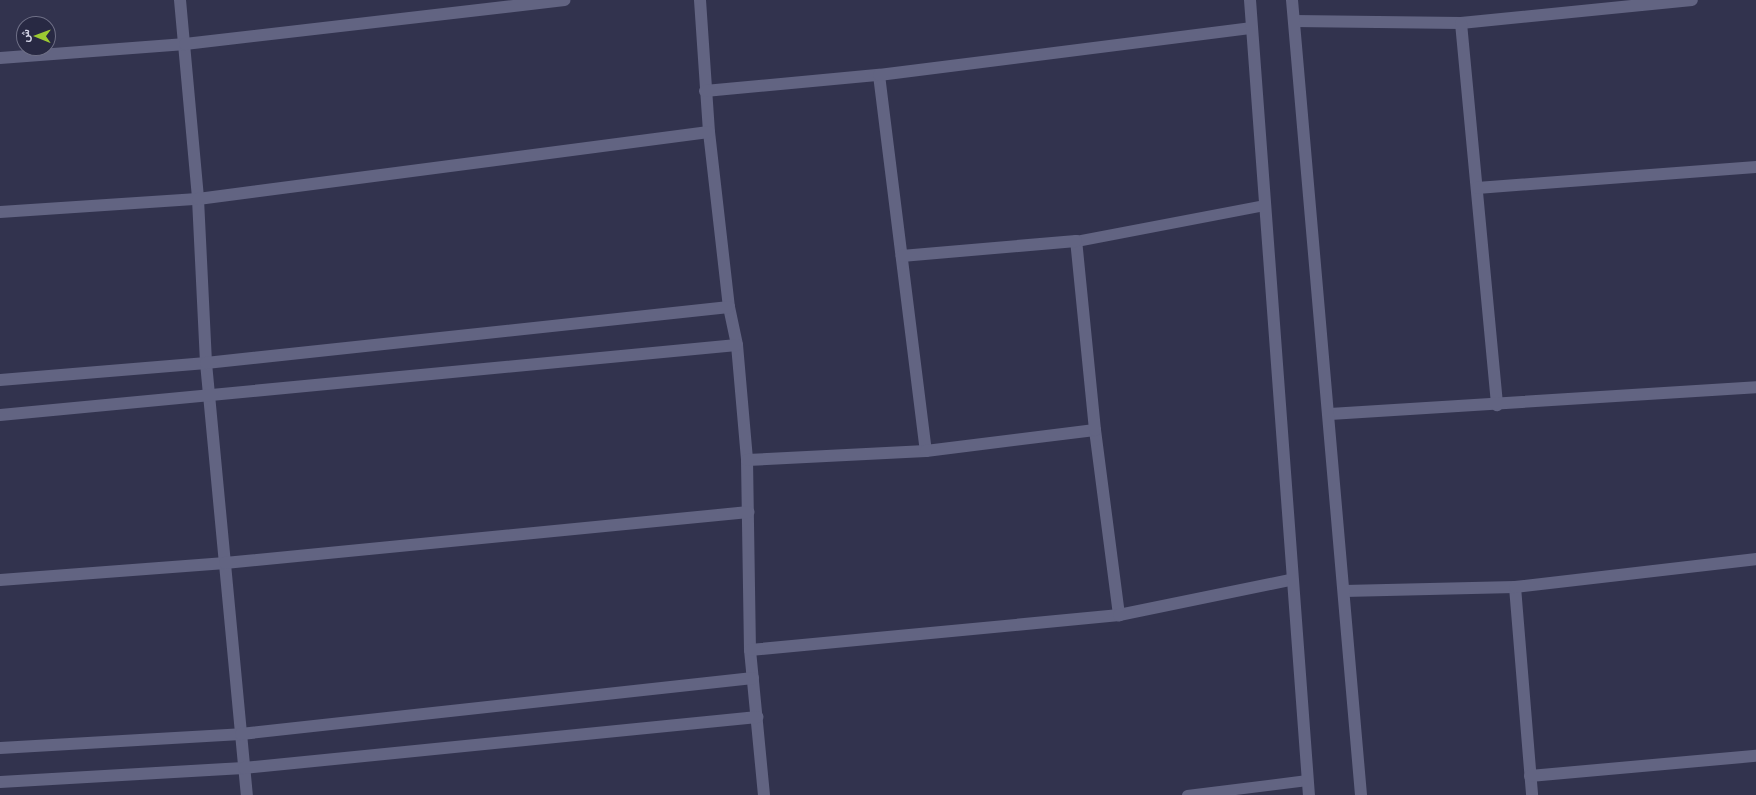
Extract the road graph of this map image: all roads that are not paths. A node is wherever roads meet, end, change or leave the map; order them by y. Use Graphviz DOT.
graph roads {
  1 [pos="180,0"];
  2 [pos="564,0"];
  3 [pos="700,0"];
  4 [pos="1250,0"];
  5 [pos="1292,0"];
  6 [pos="1692,0"];
  7 [pos="1294,21"];
  8 [pos="1461,23"];
  9 [pos="1250,28"];
  10 [pos="185,44"];
  11 [pos="0,58"];
  12 [pos="879,75"];
  13 [pos="705,91"];
  14 [pos="709,132"];
  15 [pos="1756,167"];
  16 [pos="1476,188"];
  17 [pos="198,199"];
  18 [pos="1264,205"];
  19 [pos="0,212"];
  20 [pos="1076,241"];
  21 [pos="902,256"];
  22 [pos="729,307"];
  23 [pos="737,345"];
  24 [pos="206,363"];
  25 [pos="0,380"];
  26 [pos="1756,387"];
  27 [pos="209,396"];
  28 [pos="1497,405"];
  29 [pos="1330,414"];
  30 [pos="0,415"];
  31 [pos="1094,430"];
  32 [pos="926,451"];
  33 [pos="747,460"];
  34 [pos="750,512"];
  35 [pos="1756,559"];
  36 [pos="225,563"];
  37 [pos="0,580"];
  38 [pos="1290,580"];
  39 [pos="1515,587"];
  40 [pos="1344,591"];
  41 [pos="1119,615"];
  42 [pos="750,650"];
  43 [pos="753,678"];
  44 [pos="756,717"];
  45 [pos="241,734"];
  46 [pos="0,748"];
  47 [pos="1756,756"];
  48 [pos="244,768"];
  49 [pos="1530,776"];
  50 [pos="1307,780"];
  51 [pos="0,782"];
  52 [pos="247,795"];
  53 [pos="764,795"];
  54 [pos="1187,795"];
  55 [pos="1309,795"];
  56 [pos="1361,795"];
  57 [pos="1532,795"];
  1 -- 10 [label="street"];
  2 -- 10 [label="street"];
  3 -- 13 [label="street"];
  4 -- 9 [label="street"];
  5 -- 7 [label="street"];
  6 -- 8 [label="street"];
  7 -- 8 [label="street"];
  7 -- 29 [label="street"];
  8 -- 16 [label="street"];
  9 -- 12 [label="street"];
  9 -- 18 [label="street"];
  10 -- 11 [label="street"];
  10 -- 17 [label="street"];
  12 -- 13 [label="street"];
  12 -- 21 [label="street"];
  13 -- 14 [label="street"];
  14 -- 17 [label="street"];
  14 -- 22 [label="street"];
  15 -- 16 [label="street"];
  16 -- 28 [label="street"];
  17 -- 19 [label="street"];
  17 -- 24 [label="street"];
  18 -- 20 [label="lane"];
  18 -- 38 [label="street"];
  20 -- 21 [label="street"];
  20 -- 31 [label="street"];
  21 -- 32 [label="street"];
  22 -- 23 [label="street"];
  22 -- 24 [label="street"];
  23 -- 27 [label="street"];
  23 -- 33 [label="street"];
  24 -- 25 [label="street"];
  24 -- 27 [label="street"];
  26 -- 28 [label="street"];
  27 -- 30 [label="street"];
  27 -- 36 [label="street"];
  28 -- 29 [label="street"];
  29 -- 40 [label="street"];
  31 -- 32 [label="street"];
  31 -- 41 [label="street"];
  32 -- 33 [label="street"];
  33 -- 34 [label="street"];
  34 -- 36 [label="street"];
  34 -- 42 [label="street"];
  35 -- 39 [label="street"];
  36 -- 37 [label="street"];
  36 -- 45 [label="street"];
  38 -- 41 [label="street"];
  38 -- 50 [label="street"];
  39 -- 40 [label="street"];
  39 -- 49 [label="street"];
  40 -- 56 [label="street"];
  41 -- 42 [label="street"];
  42 -- 43 [label="street"];
  43 -- 44 [label="street"];
  43 -- 45 [label="street"];
  44 -- 48 [label="street"];
  44 -- 53 [label="street"];
  45 -- 46 [label="street"];
  45 -- 48 [label="street"];
  47 -- 49 [label="street"];
  48 -- 51 [label="street"];
  48 -- 52 [label="street"];
  49 -- 57 [label="street"];
  50 -- 54 [label="lane"];
  50 -- 55 [label="street"];
}
